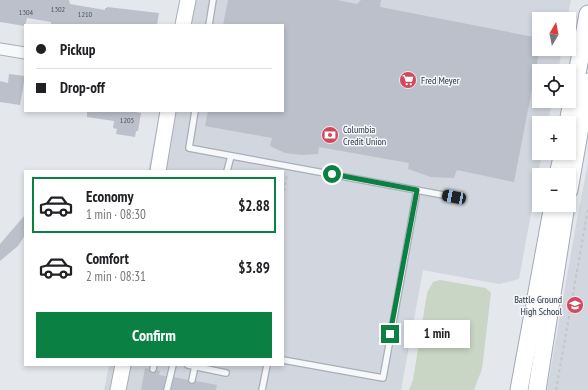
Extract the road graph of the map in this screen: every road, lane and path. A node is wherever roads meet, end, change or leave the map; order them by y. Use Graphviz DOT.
graph roads {
  1 [pos="188,0"];
  2 [pos="213,0"];
  3 [pos="588,14"];
  4 [pos="183,24"];
  5 [pos="209,24"];
  6 [pos="0,49"];
  7 [pos="24,53"];
  8 [pos="588,82"];
  9 [pos="168,112"];
  10 [pos="195,112"];
  11 [pos="569,116"];
  12 [pos="230,156"];
  13 [pos="573,168"];
  14 [pos="158,170"];
  15 [pos="228,170"];
  16 [pos="417,190"];
  17 [pos="454,197"];
  18 [pos="588,209"];
  19 [pos="552,212"];
  20 [pos="565,212"];
  21 [pos="284,360"];
  22 [pos="123,366"];
  23 [pos="173,366"];
  24 [pos="195,366"];
  25 [pos="267,366"];
  26 [pos="226,373"];
  27 [pos="192,380"];
  28 [pos="118,390"];
  29 [pos="167,390"];
  30 [pos="262,390"];
  31 [pos="519,390"];
  32 [pos="537,390"];
  33 [pos="556,390"];
  1 -- 4 [label="street"];
  2 -- 5 [label="lane"];
  3 -- 11 [label="main road"];
  6 -- 7 [label="street"];
  8 -- 13 [label="main road"];
  9 -- 14 [label="street"];
  10 -- 12 [label="lane"];
  12 -- 15 [label="lane"];
  12 -- 16 [label="lane"];
  16 -- 17 [label="lane"];
  16 -- 21 [label="lane"];
  18 -- 33 [label="path"];
  19 -- 31 [label="main road"];
  20 -- 32 [label="main road"];
  22 -- 28 [label="street"];
  23 -- 29 [label="lane"];
  24 -- 26 [label="lane"];
  24 -- 27 [label="lane"];
  25 -- 30 [label="lane"];
}
